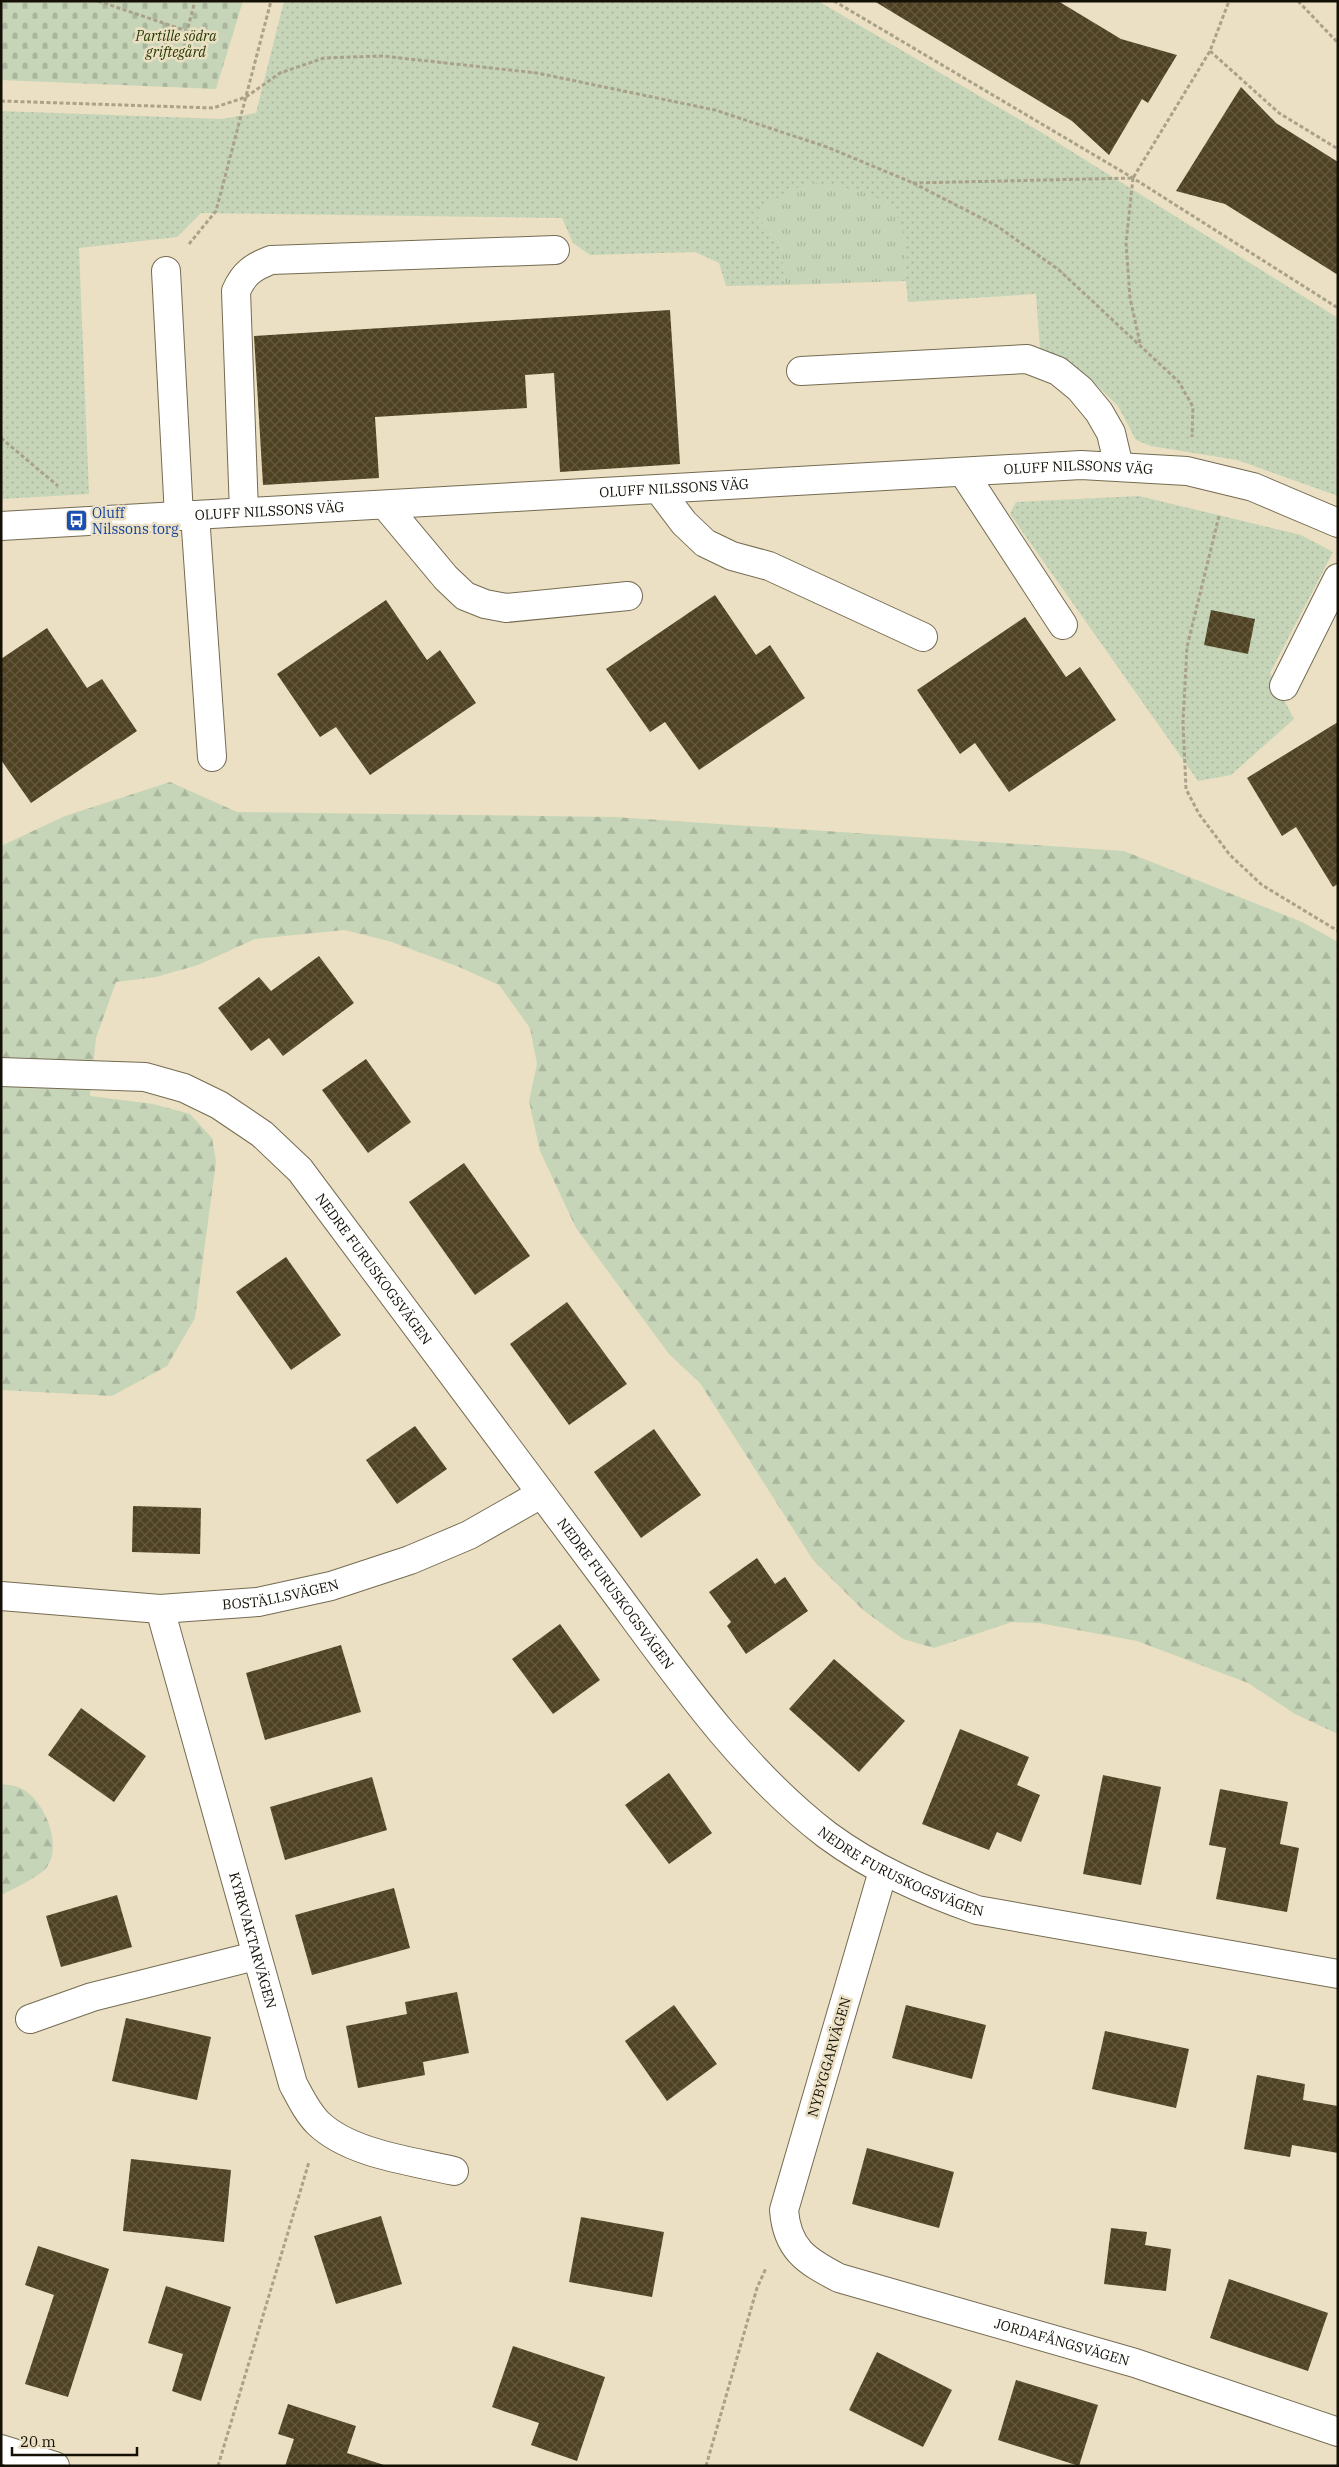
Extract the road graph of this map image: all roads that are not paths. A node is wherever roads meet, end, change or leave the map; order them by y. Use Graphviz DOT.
graph roads {
  1 [pos="555,250"];
  2 [pos="166,271"];
  3 [pos="801,371"];
  4 [pos="1119,467"];
  5 [pos="963,472"];
  6 [pos="659,490"];
  7 [pos="385,505"];
  8 [pos="244,512"];
  9 [pos="187,516"];
  10 [pos="1338,523"];
  11 [pos="1,526"];
  12 [pos="1338,578"];
  13 [pos="628,596"];
  14 [pos="1063,625"];
  15 [pos="923,637"];
  16 [pos="1284,686"];
  17 [pos="212,757"];
  18 [pos="1,1072"];
  19 [pos="541,1494"];
  20 [pos="1,1596"];
  21 [pos="160,1610"];
  22 [pos="883,1871"];
  23 [pos="255,1956"];
  24 [pos="1338,1974"];
  25 [pos="30,2019"];
  26 [pos="454,2171"];
  27 [pos="789,2235"];
  28 [pos="1338,2432"];
  29 [pos="1,2449"];
  30 [pos="55,2466"];
  1 -- 8 [label="street"];
  2 -- 9 [label="street"];
  3 -- 4 [label="street"];
  4 -- 5 [label="street, OLUFF NILSSONS VÄG"];
  4 -- 10 [label="street, OLUFF NILSSONS VÄG"];
  5 -- 6 [label="street, OLUFF NILSSONS VÄG"];
  5 -- 14 [label="street"];
  6 -- 7 [label="street, OLUFF NILSSONS VÄG"];
  6 -- 15 [label="street"];
  7 -- 8 [label="street, OLUFF NILSSONS VÄG"];
  7 -- 13 [label="street"];
  8 -- 9 [label="street, OLUFF NILSSONS VÄG"];
  9 -- 11 [label="street, OLUFF NILSSONS VÄG"];
  9 -- 17 [label="street"];
  12 -- 16 [label="street"];
  18 -- 19 [label="street, NEDRE FURUSKOGSVÄGEN"];
  19 -- 21 [label="street, BOSTÄLLSVÄGEN"];
  19 -- 22 [label="street, NEDRE FURUSKOGSVÄGEN"];
  20 -- 21 [label="street, BOSTÄLLSVÄGEN"];
  21 -- 23 [label="street, KYRKVAKTARVÄGEN"];
  22 -- 24 [label="street, NEDRE FURUSKOGSVÄGEN"];
  22 -- 27 [label="street, NYBYGGARVÄGEN"];
  23 -- 25 [label="street"];
  23 -- 26 [label="street, KYRKVAKTARVÄGEN"];
  27 -- 28 [label="street, JORDAFÅNGSVÄGEN"];
  29 -- 30 [label="street"];
}
